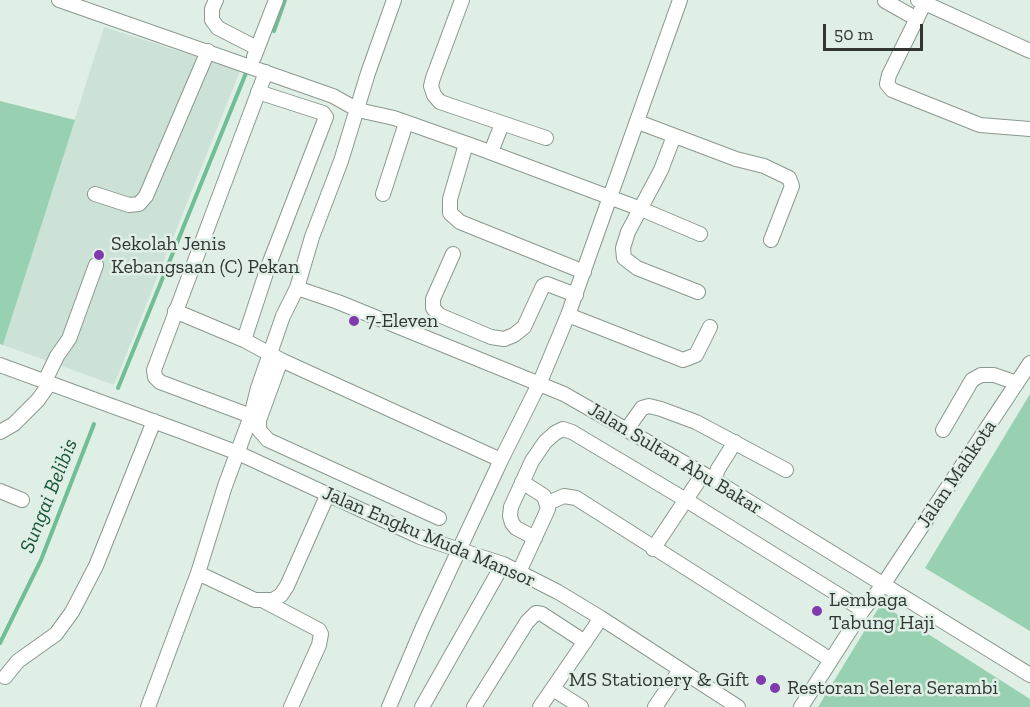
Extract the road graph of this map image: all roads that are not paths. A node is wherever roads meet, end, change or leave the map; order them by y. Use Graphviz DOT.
graph roads {
  1 [pos="59,0"];
  2 [pos="216,0"];
  3 [pos="276,0"];
  4 [pos="394,0"];
  5 [pos="462,0"];
  6 [pos="680,0"];
  7 [pos="885,0"];
  8 [pos="923,1"];
  9 [pos="917,19"];
  10 [pos="257,48"];
  11 [pos="208,51"];
  12 [pos="1030,51"];
  13 [pos="250,66"];
  14 [pos="266,72"];
  15 [pos="258,92"];
  16 [pos="358,110"];
  17 [pos="638,122"];
  18 [pos="406,123"];
  19 [pos="502,124"];
  20 [pos="1030,129"];
  21 [pos="674,136"];
  22 [pos="546,138"];
  23 [pos="466,144"];
  24 [pos="490,152"];
  25 [pos="95,194"];
  26 [pos="383,194"];
  27 [pos="610,198"];
  28 [pos="641,209"];
  29 [pos="700,234"];
  30 [pos="771,240"];
  31 [pos="453,254"];
  32 [pos="96,266"];
  33 [pos="584,272"];
  34 [pos="297,288"];
  35 [pos="698,292"];
  36 [pos="576,295"];
  37 [pos="175,311"];
  38 [pos="568,315"];
  39 [pos="710,327"];
  40 [pos="244,340"];
  41 [pos="275,357"];
  42 [pos="1030,363"];
  43 [pos="0,365"];
  44 [pos="47,382"];
  45 [pos="540,382"];
  46 [pos="1017,383"];
  47 [pos="250,416"];
  48 [pos="154,421"];
  49 [pos="627,429"];
  50 [pos="943,430"];
  51 [pos="0,432"];
  52 [pos="735,442"];
  53 [pos="238,453"];
  54 [pos="294,453"];
  55 [pos="501,460"];
  56 [pos="786,470"];
  57 [pos="285,474"];
  58 [pos="708,477"];
  59 [pos="522,482"];
  60 [pos="0,491"];
  61 [pos="327,496"];
  62 [pos="22,500"];
  63 [pos="686,500"];
  64 [pos="401,502"];
  65 [pos="548,503"];
  66 [pos="439,518"];
  67 [pos="391,525"];
  68 [pos="535,538"];
  69 [pos="459,549"];
  70 [pos="653,549"];
  71 [pos="502,564"];
  72 [pos="519,572"];
  73 [pos="198,573"];
  74 [pos="883,585"];
  75 [pos="264,601"];
  76 [pos="863,610"];
  77 [pos="601,618"];
  78 [pos="585,642"];
  79 [pos="831,660"];
  80 [pos="680,670"];
  81 [pos="1030,675"];
  82 [pos="5,676"];
  83 [pos="553,689"];
  84 [pos="395,705"];
  85 [pos="148,707"];
  86 [pos="291,707"];
  87 [pos="422,707"];
  88 [pos="474,707"];
  89 [pos="540,707"];
  90 [pos="581,707"];
  91 [pos="656,707"];
  92 [pos="738,707"];
  93 [pos="801,707"];
  1 -- 11 [label="street"];
  2 -- 10 [label="street"];
  3 -- 10 [label="street"];
  4 -- 16 [label="street"];
  5 -- 19 [label="street"];
  6 -- 17 [label="street"];
  7 -- 9 [label="street"];
  8 -- 9 [label="street"];
  8 -- 12 [label="street"];
  9 -- 20 [label="street"];
  10 -- 13 [label="street"];
  11 -- 13 [label="street"];
  11 -- 25 [label="street"];
  13 -- 14 [label="street"];
  14 -- 15 [label="street"];
  14 -- 16 [label="street"];
  15 -- 37 [label="street"];
  15 -- 40 [label="street"];
  16 -- 18 [label="street"];
  16 -- 34 [label="street"];
  17 -- 21 [label="street"];
  17 -- 27 [label="street"];
  18 -- 23 [label="street"];
  18 -- 26 [label="street"];
  19 -- 22 [label="street"];
  19 -- 24 [label="street"];
  21 -- 28 [label="street"];
  21 -- 30 [label="street"];
  23 -- 24 [label="street"];
  23 -- 33 [label="street"];
  24 -- 27 [label="street"];
  27 -- 28 [label="street"];
  27 -- 33 [label="street"];
  28 -- 29 [label="street"];
  28 -- 35 [label="street"];
  31 -- 36 [label="street"];
  32 -- 44 [label="street"];
  33 -- 36 [label="street"];
  34 -- 41 [label="street"];
  34 -- 45 [label="street, Jalan Sultan Abu Bakar"];
  36 -- 38 [label="street"];
  37 -- 40 [label="street"];
  37 -- 47 [label="street"];
  38 -- 39 [label="street"];
  38 -- 45 [label="street"];
  40 -- 41 [label="street"];
  41 -- 47 [label="street"];
  41 -- 54 [label="street"];
  41 -- 55 [label="street"];
  42 -- 46 [label="street, Jalan Mahkota"];
  43 -- 44 [label="street, Jalan Engku Muda Mansor"];
  44 -- 48 [label="street, Jalan Engku Muda Mansor"];
  44 -- 51 [label="street"];
  45 -- 49 [label="street, Jalan Sultan Abu Bakar"];
  45 -- 55 [label="street"];
  46 -- 50 [label="street"];
  46 -- 74 [label="street, Jalan Mahkota"];
  47 -- 53 [label="street"];
  48 -- 53 [label="street, Jalan Engku Muda Mansor"];
  48 -- 82 [label="street"];
  49 -- 52 [label="street"];
  49 -- 58 [label="street, Jalan Sultan Abu Bakar"];
  52 -- 56 [label="street"];
  52 -- 58 [label="street"];
  53 -- 57 [label="street, Jalan Engku Muda Mansor"];
  53 -- 73 [label="street"];
  54 -- 57 [label="street"];
  54 -- 64 [label="street"];
  55 -- 69 [label="street"];
  57 -- 61 [label="street, Jalan Engku Muda Mansor"];
  58 -- 63 [label="street"];
  58 -- 74 [label="street, Jalan Sultan Abu Bakar"];
  59 -- 63 [label="street"];
  59 -- 65 [label="street"];
  59 -- 68 [label="street"];
  60 -- 62 [label="street"];
  61 -- 67 [label="street, Jalan Engku Muda Mansor"];
  61 -- 75 [label="street"];
  63 -- 70 [label="street"];
  63 -- 76 [label="street"];
  64 -- 66 [label="street"];
  64 -- 67 [label="street"];
  65 -- 68 [label="street"];
  65 -- 70 [label="street"];
  67 -- 69 [label="street, Jalan Engku Muda Mansor"];
  68 -- 72 [label="street"];
  69 -- 71 [label="street, Jalan Engku Muda Mansor"];
  69 -- 84 [label="street"];
  70 -- 79 [label="street"];
  71 -- 72 [label="street, Jalan Engku Muda Mansor"];
  71 -- 87 [label="street"];
  72 -- 77 [label="street, Jalan Engku Muda Mansor"];
  73 -- 75 [label="street"];
  73 -- 85 [label="street"];
  74 -- 76 [label="street, Jalan Mahkota"];
  74 -- 81 [label="street, Jalan Sultan Abu Bakar"];
  75 -- 86 [label="street"];
  76 -- 79 [label="street, Jalan Mahkota"];
  77 -- 78 [label="street"];
  77 -- 80 [label="street, Jalan Engku Muda Mansor"];
  78 -- 83 [label="street"];
  78 -- 88 [label="street"];
  79 -- 93 [label="street, Jalan Mahkota"];
  80 -- 91 [label="street"];
  80 -- 92 [label="street, Jalan Engku Muda Mansor"];
  83 -- 89 [label="street"];
  83 -- 90 [label="street"];
}
